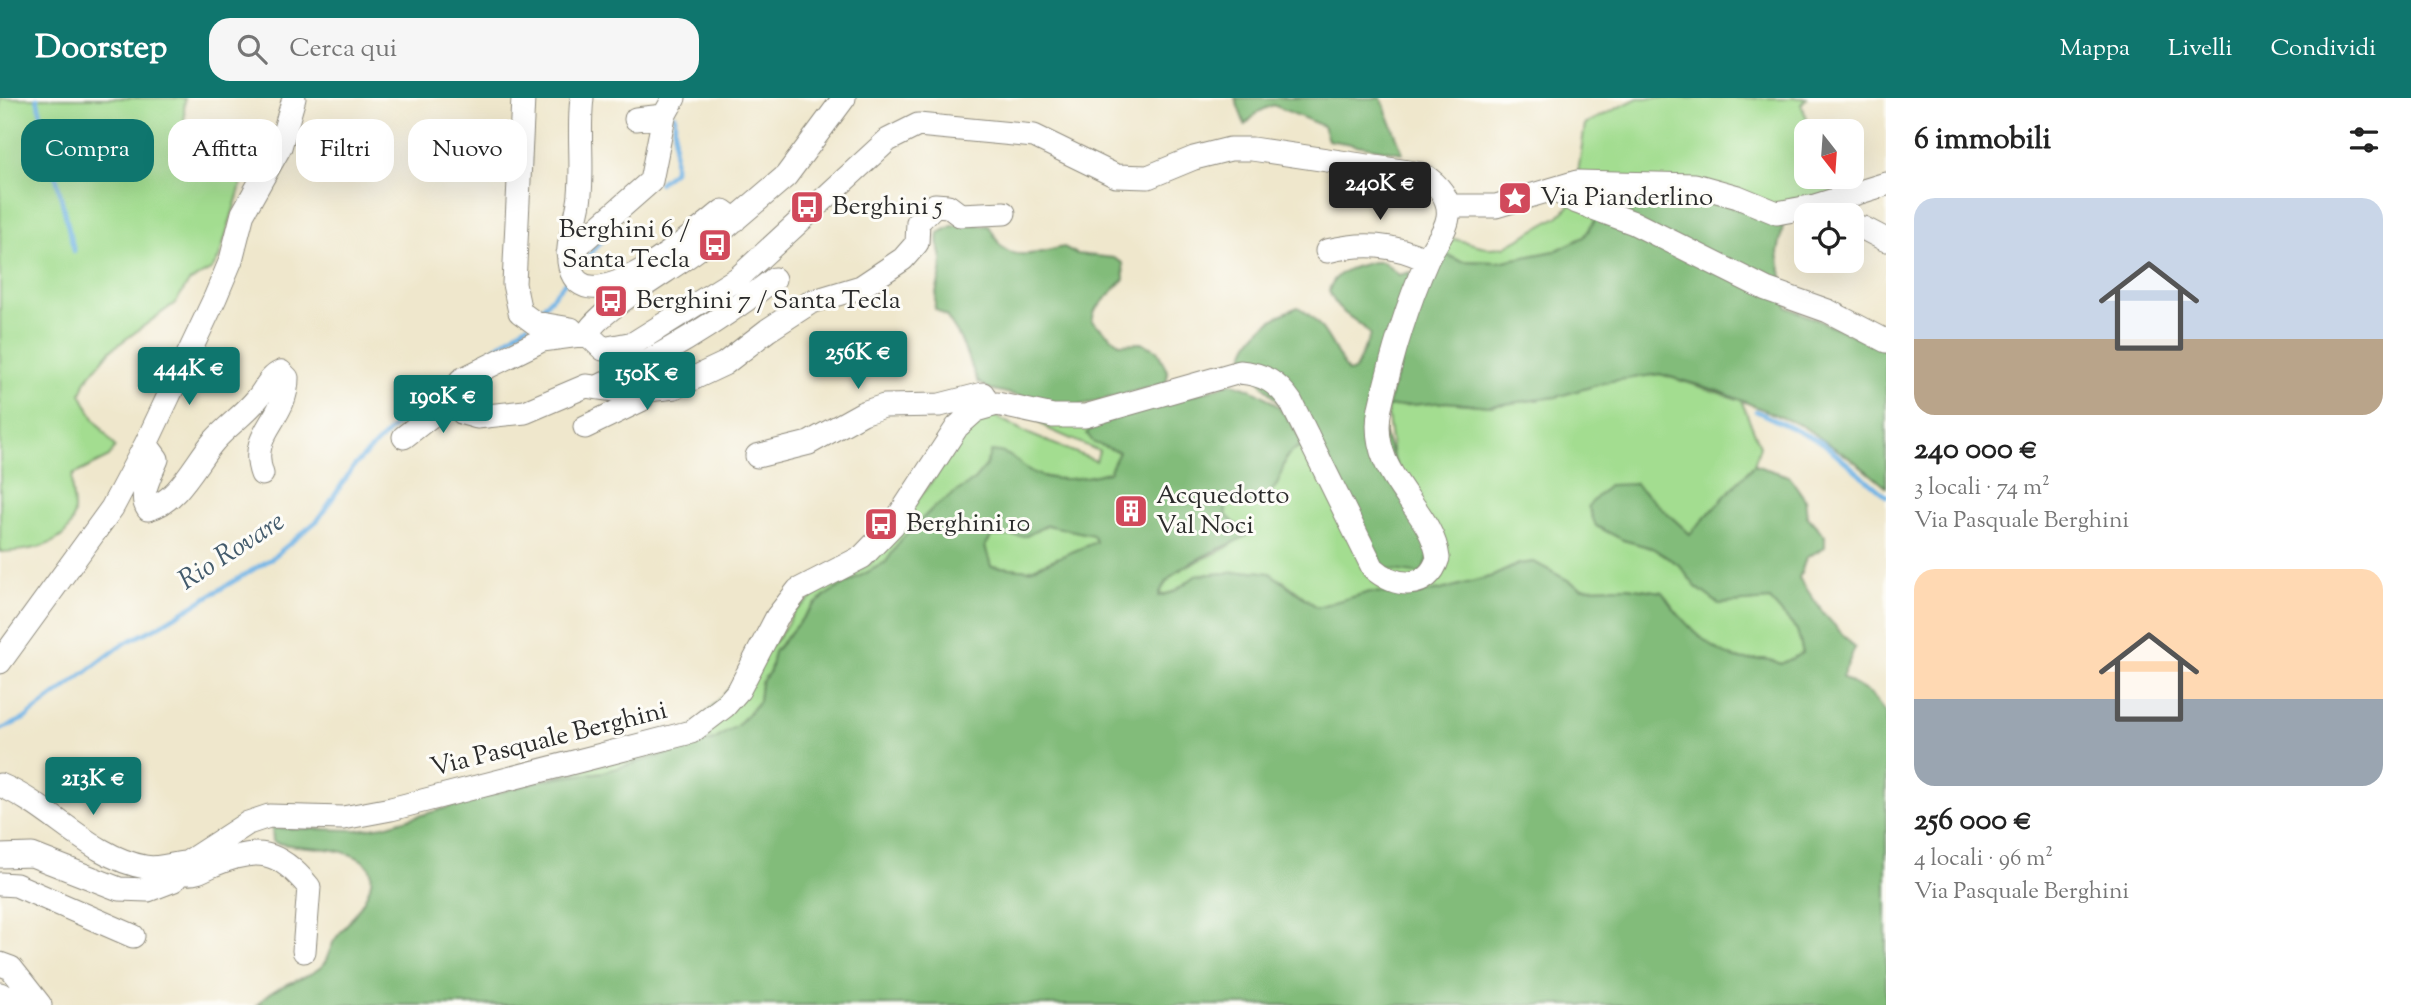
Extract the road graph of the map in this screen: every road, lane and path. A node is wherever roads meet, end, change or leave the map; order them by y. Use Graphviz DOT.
graph roads {
  1 [pos="294,98"];
  2 [pos="523,98"];
  3 [pos="582,98"];
  4 [pos="844,98"];
  5 [pos="669,107"];
  6 [pos="636,119"];
  7 [pos="833,134"];
  8 [pos="806,151"];
  9 [pos="1886,184"];
  10 [pos="1555,190"];
  11 [pos="1825,203"];
  12 [pos="1448,205"];
  13 [pos="1004,213"];
  14 [pos="1794,216"];
  15 [pos="735,220"];
  16 [pos="1864,229"];
  17 [pos="1886,240"];
  18 [pos="1326,251"];
  19 [pos="568,254"];
  20 [pos="1427,260"];
  21 [pos="774,279"];
  22 [pos="587,334"];
  23 [pos="1886,341"];
  24 [pos="600,386"];
  25 [pos="646,390"];
  26 [pos="454,398"];
  27 [pos="987,405"];
  28 [pos="584,427"];
  29 [pos="404,437"];
  30 [pos="146,444"];
  31 [pos="757,456"];
  32 [pos="262,474"];
  33 [pos="0,662"];
  34 [pos="0,785"];
  35 [pos="0,856"];
  36 [pos="184,867"];
  37 [pos="0,884"];
  38 [pos="133,936"];
  39 [pos="304,951"];
  40 [pos="0,964"];
  41 [pos="0,994"];
  42 [pos="24,1005"];
  43 [pos="40,1005"];
  1 -- 30 [label="street"];
  2 -- 22 [label="street"];
  3 -- 19 [label="street"];
  4 -- 8 [label="street"];
  5 -- 6 [label="street"];
  5 -- 19 [label="street"];
  7 -- 8 [label="street"];
  8 -- 15 [label="street"];
  9 -- 11 [label="street"];
  10 -- 12 [label="street"];
  10 -- 14 [label="street"];
  10 -- 23 [label="street"];
  12 -- 20 [label="street"];
  12 -- 22 [label="street"];
  13 -- 25 [label="street"];
  15 -- 19 [label="street"];
  15 -- 22 [label="street"];
  16 -- 17 [label="street"];
  18 -- 20 [label="street"];
  20 -- 27 [label="street"];
  21 -- 24 [label="street"];
  22 -- 26 [label="street"];
  24 -- 25 [label="street"];
  24 -- 26 [label="street"];
  25 -- 28 [label="street"];
  26 -- 29 [label="street"];
  27 -- 31 [label="street"];
  27 -- 36 [label="street, Via Pasquale Berghini"];
  30 -- 32 [label="street"];
  30 -- 33 [label="street"];
  34 -- 36 [label="street"];
  35 -- 36 [label="street, Via Pasquale Berghini"];
  36 -- 39 [label="street"];
  37 -- 38 [label="street"];
  40 -- 43 [label="street"];
  41 -- 42 [label="street"];
}
